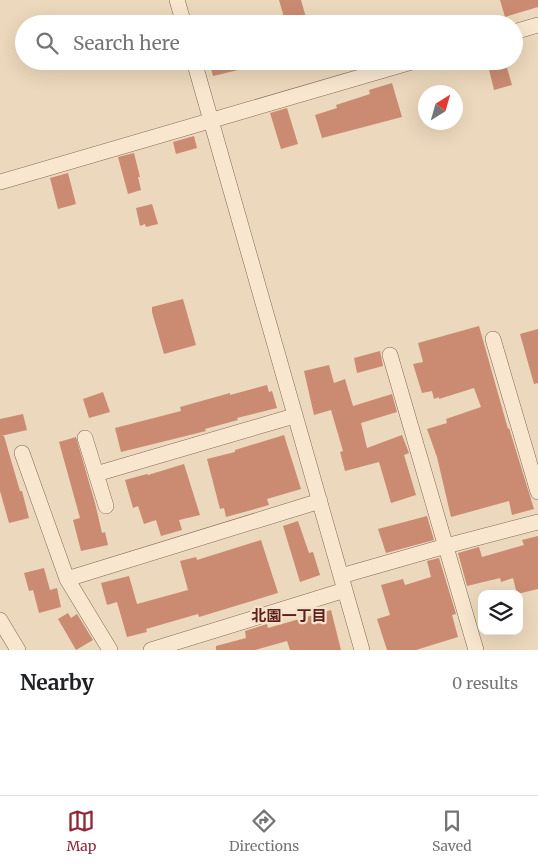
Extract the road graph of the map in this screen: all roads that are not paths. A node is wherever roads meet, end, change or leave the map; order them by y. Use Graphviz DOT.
graph roads {
  1 [pos="177,0"];
  2 [pos="181,15"];
  3 [pos="538,25"];
  4 [pos="523,29"];
  5 [pos="197,70"];
  6 [pos="385,70"];
  7 [pos="212,121"];
  8 [pos="0,182"];
  9 [pos="493,339"];
  10 [pos="390,354"];
  11 [pos="294,416"];
  12 [pos="85,438"];
  13 [pos="22,453"];
  14 [pos="96,474"];
  15 [pos="538,492"];
  16 [pos="320,501"];
  17 [pos="106,506"];
  18 [pos="538,522"];
  19 [pos="446,546"];
  20 [pos="66,578"];
  21 [pos="343,583"];
  22 [pos="0,620"];
  23 [pos="18,650"];
  24 [pos="110,650"];
  25 [pos="152,650"];
  26 [pos="362,650"];
  27 [pos="476,650"];
  1 -- 2 [label="street"];
  3 -- 4 [label="street"];
  5 -- 7 [label="street"];
  6 -- 7 [label="street"];
  7 -- 8 [label="street"];
  7 -- 11 [label="street"];
  9 -- 15 [label="street"];
  10 -- 19 [label="street"];
  11 -- 14 [label="street"];
  11 -- 16 [label="street"];
  12 -- 14 [label="street"];
  13 -- 20 [label="street"];
  14 -- 17 [label="street"];
  16 -- 20 [label="street"];
  16 -- 21 [label="street"];
  18 -- 19 [label="street"];
  19 -- 21 [label="street"];
  19 -- 27 [label="street"];
  20 -- 24 [label="street"];
  21 -- 25 [label="street"];
  21 -- 26 [label="street"];
  22 -- 23 [label="street"];
}
